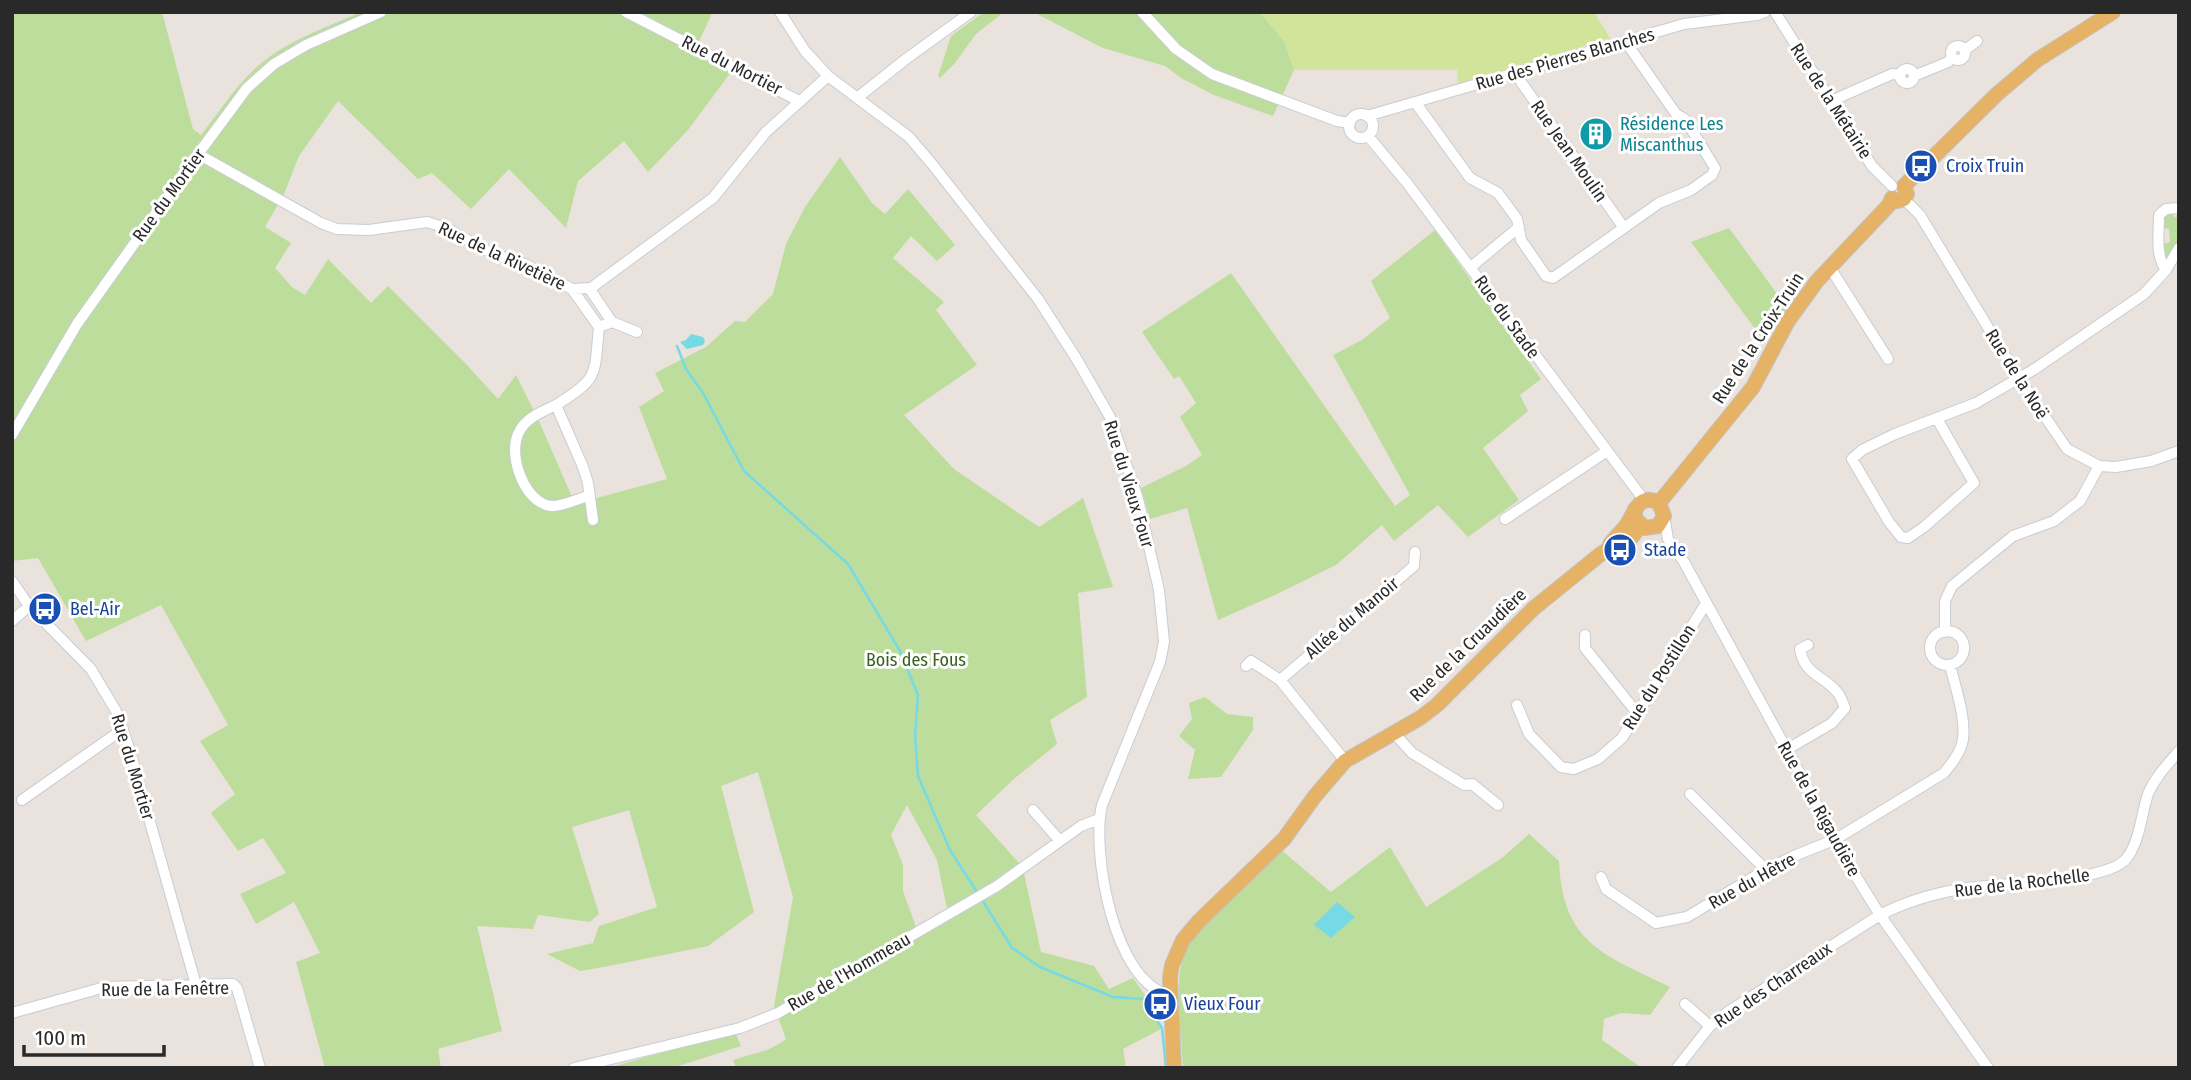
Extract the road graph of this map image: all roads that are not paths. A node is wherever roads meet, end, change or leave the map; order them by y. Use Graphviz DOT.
graph roads {
  1 [pos="381,12"];
  2 [pos="626,12"];
  3 [pos="780,12"];
  4 [pos="971,12"];
  5 [pos="1142,12"];
  6 [pos="1765,12"];
  7 [pos="1775,12"];
  8 [pos="2113,12"];
  9 [pos="1625,41"];
  10 [pos="1977,41"];
  11 [pos="1517,72"];
  12 [pos="828,76"];
  13 [pos="857,98"];
  14 [pos="799,101"];
  15 [pos="1830,101"];
  16 [pos="1415,102"];
  17 [pos="1367,116"];
  18 [pos="1350,123"];
  19 [pos="1368,136"];
  20 [pos="198,154"];
  21 [pos="1898,192"];
  22 [pos="2179,208"];
  23 [pos="1518,227"];
  24 [pos="1624,228"];
  25 [pos="2179,248"];
  26 [pos="1471,267"];
  27 [pos="1829,267"];
  28 [pos="2166,270"];
  29 [pos="589,288"];
  30 [pos="572,289"];
  31 [pos="612,322"];
  32 [pos="599,327"];
  33 [pos="636,332"];
  34 [pos="1888,359"];
  35 [pos="2018,377"];
  36 [pos="556,405"];
  37 [pos="1937,419"];
  38 [pos="12,435"];
  39 [pos="1607,451"];
  40 [pos="2179,451"];
  41 [pos="2099,466"];
  42 [pos="588,496"];
  43 [pos="1639,505"];
  44 [pos="1662,510"];
  45 [pos="1505,519"];
  46 [pos="593,520"];
  47 [pos="1647,527"];
  48 [pos="1668,539"];
  49 [pos="1415,552"];
  50 [pos="1602,553"];
  51 [pos="12,581"];
  52 [pos="1705,605"];
  53 [pos="29,606"];
  54 [pos="12,621"];
  55 [pos="1945,632"];
  56 [pos="1585,635"];
  57 [pos="1808,645"];
  58 [pos="1950,665"];
  59 [pos="1247,666"];
  60 [pos="1280,680"];
  61 [pos="1517,705"];
  62 [pos="1637,713"];
  63 [pos="123,729"];
  64 [pos="1395,733"];
  65 [pos="1786,750"];
  66 [pos="2179,751"];
  67 [pos="1345,761"];
  68 [pos="1690,794"];
  69 [pos="22,800"];
  70 [pos="1498,805"];
  71 [pos="1034,810"];
  72 [pos="1099,819"];
  73 [pos="1836,839"];
  74 [pos="1060,842"];
  75 [pos="1766,870"];
  76 [pos="1601,877"];
  77 [pos="1880,915"];
  78 [pos="196,985"];
  79 [pos="1170,995"];
  80 [pos="1685,1004"];
  81 [pos="12,1013"];
  82 [pos="1710,1026"];
  83 [pos="260,1068"];
  84 [pos="573,1068"];
  85 [pos="1174,1068"];
  86 [pos="1677,1068"];
  87 [pos="1988,1068"];
  1 -- 20 [label="street, Rue du Mortier"];
  2 -- 14 [label="street, Rue du Mortier"];
  3 -- 12 [label="street, Rue du Vieux Four"];
  4 -- 13 [label="street"];
  5 -- 18 [label="street"];
  6 -- 9 [label="street, Rue des Pierres Blanches"];
  7 -- 15 [label="street, Rue de la Métairie"];
  8 -- 21 [label="main road, Rue de la Croix-Truin"];
  9 -- 11 [label="street, Rue des Pierres Blanches"];
  9 -- 24 [label="street"];
  10 -- 15 [label="street"];
  11 -- 16 [label="street, Rue des Pierres Blanches"];
  11 -- 24 [label="street, Rue Jean Moulin"];
  12 -- 13 [label="street, Rue du Vieux Four"];
  12 -- 14 [label="street, Rue de la Rivetière"];
  13 -- 72 [label="street, Rue du Vieux Four"];
  14 -- 29 [label="street, Rue de la Rivetière"];
  15 -- 21 [label="street, Rue de la Métairie"];
  16 -- 17 [label="street, Rue des Pierres Blanches"];
  16 -- 23 [label="street"];
  17 -- 18 [label="street"];
  17 -- 19 [label="street"];
  18 -- 19 [label="street"];
  19 -- 26 [label="street, Rue du Stade"];
  20 -- 30 [label="street, Rue de la Rivetière"];
  20 -- 38 [label="street, Rue du Mortier"];
  21 -- 27 [label="main road, Rue de la Croix-Truin"];
  21 -- 35 [label="street, Rue de la Noë"];
  22 -- 28 [label="street"];
  23 -- 24 [label="street"];
  23 -- 26 [label="street"];
  25 -- 28 [label="street"];
  26 -- 39 [label="street, Rue du Stade"];
  27 -- 34 [label="street"];
  27 -- 44 [label="main road, Rue de la Croix-Truin"];
  28 -- 35 [label="street"];
  29 -- 30 [label="street, Rue de la Rivetière"];
  29 -- 31 [label="street"];
  30 -- 32 [label="street"];
  31 -- 32 [label="street"];
  31 -- 33 [label="street"];
  32 -- 36 [label="street"];
  35 -- 37 [label="street"];
  35 -- 41 [label="street, Rue de la Noë"];
  36 -- 42 [label="street"];
  36 -- 42 [label="street"];
  37 -- 37 [label="street"];
  39 -- 43 [label="street, Rue du Stade"];
  39 -- 45 [label="street"];
  40 -- 41 [label="street"];
  41 -- 55 [label="street"];
  42 -- 46 [label="street"];
  43 -- 44 [label="main road"];
  43 -- 47 [label="main road"];
  43 -- 50 [label="main road"];
  44 -- 47 [label="main road"];
  44 -- 48 [label="street, Rue de la Rigaudière"];
  47 -- 48 [label="street, Rue de la Rigaudière"];
  47 -- 50 [label="main road, Rue de la Cruaudière"];
  48 -- 52 [label="street, Rue de la Rigaudière"];
  49 -- 60 [label="street, Allée du Manoir"];
  50 -- 64 [label="main road, Rue de la Cruaudière"];
  51 -- 53 [label="street, Rue du Mortier"];
  52 -- 62 [label="street, Rue du Postillon"];
  52 -- 65 [label="street, Rue de la Rigaudière"];
  53 -- 54 [label="street"];
  53 -- 63 [label="street, Rue du Mortier"];
  55 -- 58 [label="street"];
  55 -- 58 [label="street"];
  56 -- 62 [label="street"];
  57 -- 65 [label="street"];
  58 -- 73 [label="street, Rue du Hêtre"];
  59 -- 60 [label="street"];
  60 -- 67 [label="street"];
  61 -- 62 [label="street, Rue du Postillon"];
  63 -- 69 [label="street"];
  63 -- 78 [label="street, Rue du Mortier"];
  64 -- 67 [label="main road, Rue de la Cruaudière"];
  64 -- 70 [label="street"];
  65 -- 73 [label="street, Rue de la Rigaudière"];
  66 -- 77 [label="street, Rue de la Rochelle"];
  67 -- 79 [label="main road, Rue de la Cruaudière"];
  68 -- 75 [label="street"];
  71 -- 74 [label="street"];
  72 -- 74 [label="street, Rue de l'Hommeau"];
  72 -- 79 [label="street, Rue du Vieux Four"];
  73 -- 75 [label="street, Rue du Hêtre"];
  73 -- 77 [label="street, Rue de la Rigaudière"];
  74 -- 84 [label="street, Rue de l'Hommeau"];
  75 -- 76 [label="street, Rue du Hêtre"];
  77 -- 82 [label="street, Rue des Charreaux"];
  77 -- 87 [label="street, Rue de la Rigaudière"];
  78 -- 81 [label="street, Rue de la Fenêtre"];
  78 -- 83 [label="street, Rue de la Fenêtre"];
  79 -- 85 [label="main road, Rue de la Cruaudière"];
  80 -- 82 [label="street"];
  82 -- 86 [label="street, Rue des Charreaux"];
}
